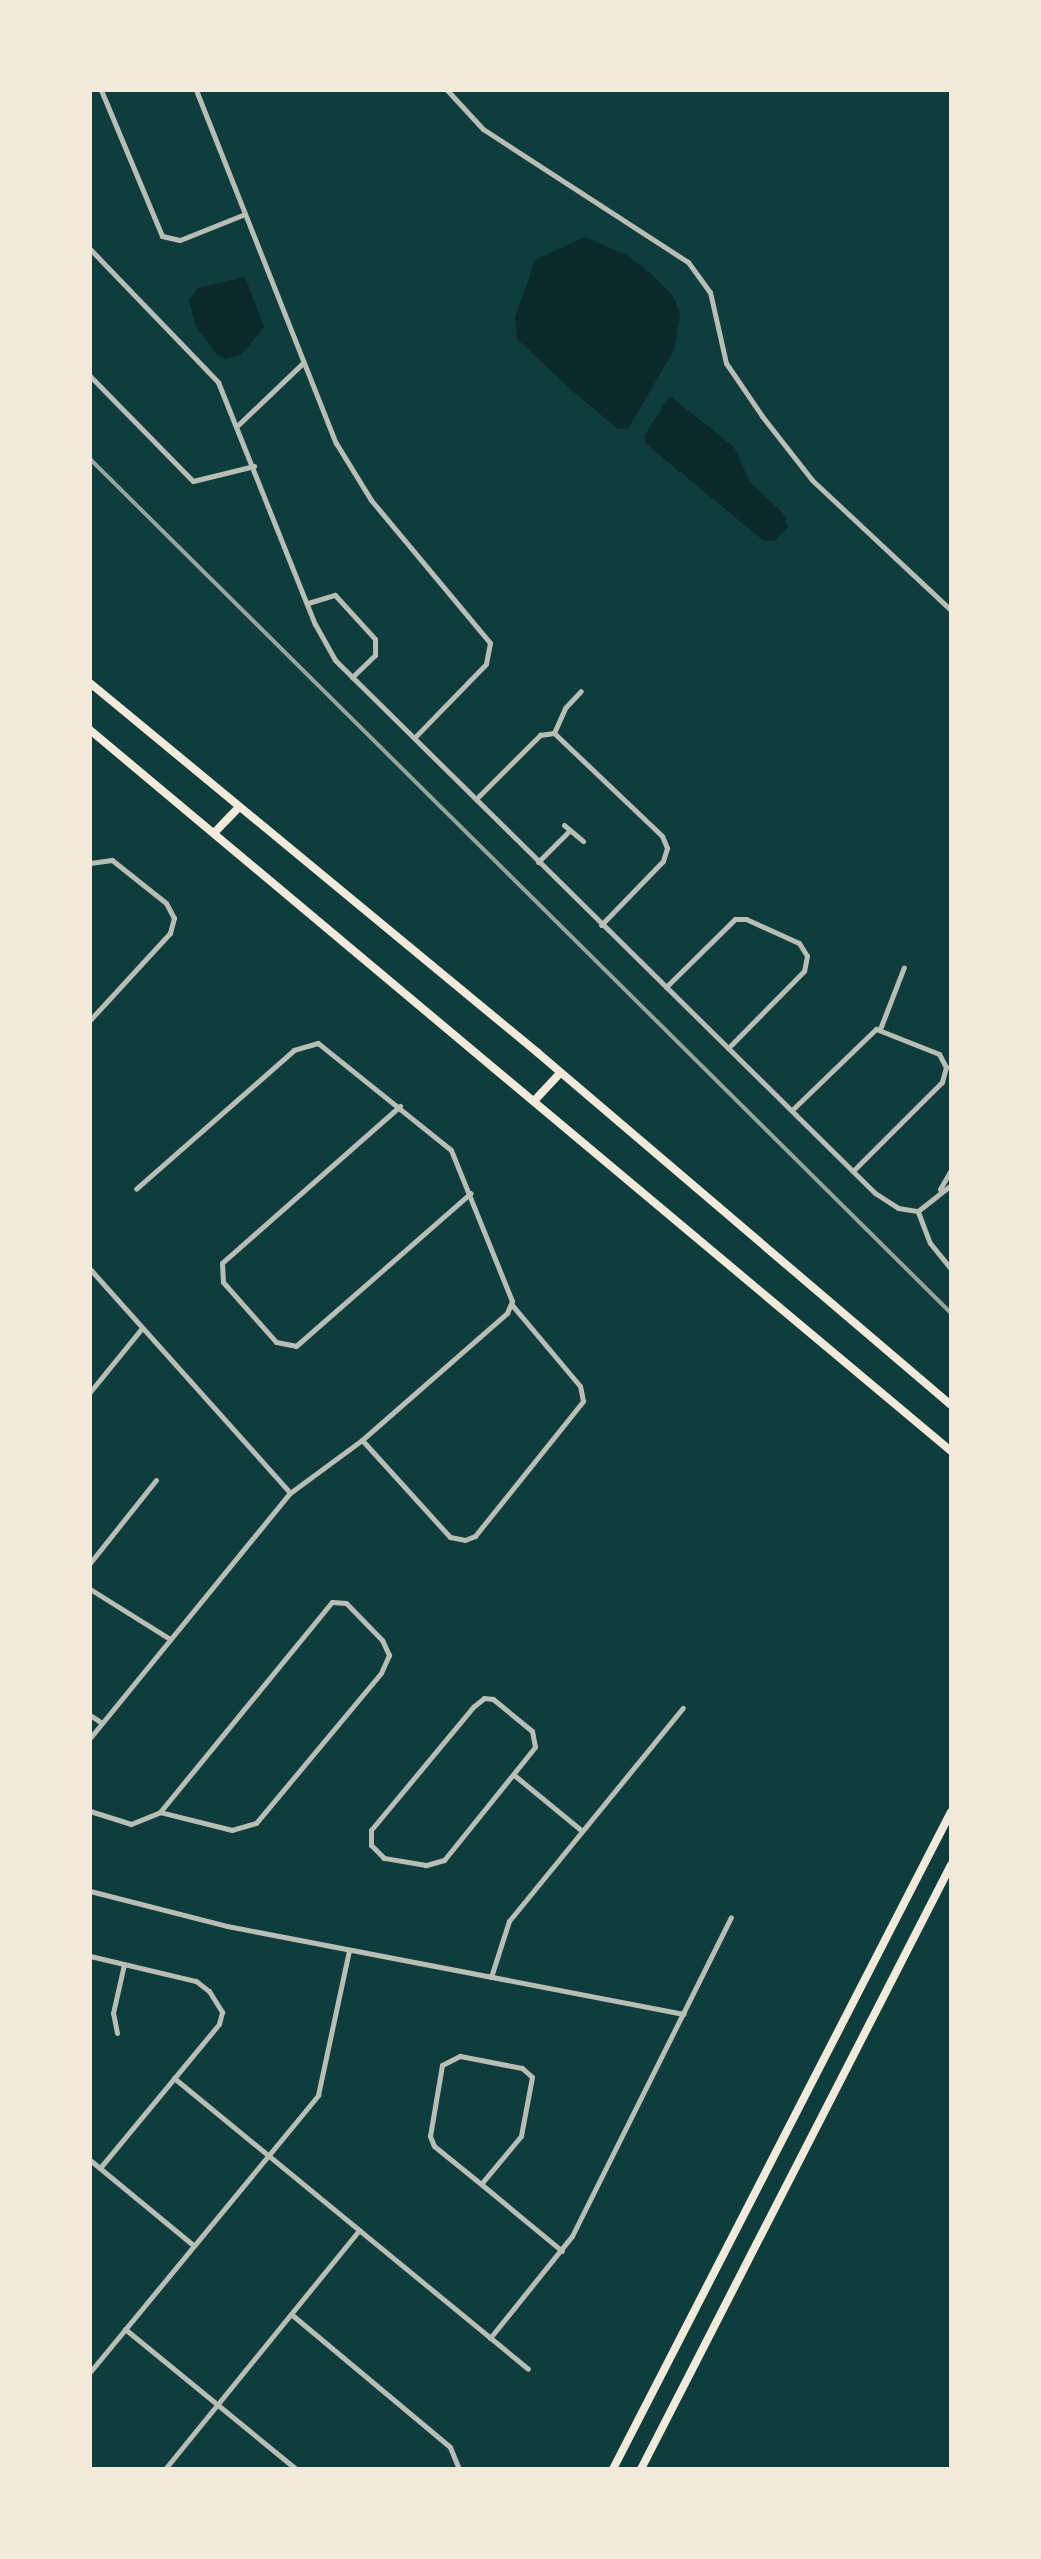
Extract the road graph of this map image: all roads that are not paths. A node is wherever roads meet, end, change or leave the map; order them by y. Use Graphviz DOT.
graph roads {
  1 [pos="101,90"];
  2 [pos="196,90"];
  3 [pos="448,90"];
  4 [pos="245,214"];
  5 [pos="90,249"];
  6 [pos="304,362"];
  7 [pos="90,376"];
  8 [pos="238,425"];
  9 [pos="254,466"];
  10 [pos="308,603"];
  11 [pos="951,610"];
  12 [pos="352,678"];
  13 [pos="90,683"];
  14 [pos="580,690"];
  15 [pos="90,730"];
  16 [pos="554,732"];
  17 [pos="414,738"];
  18 [pos="476,799"];
  19 [pos="239,806"];
  20 [pos="214,833"];
  21 [pos="582,842"];
  22 [pos="538,862"];
  23 [pos="90,863"];
  24 [pos="601,925"];
  25 [pos="904,967"];
  26 [pos="666,987"];
  27 [pos="90,1020"];
  28 [pos="880,1029"];
  29 [pos="728,1048"];
  30 [pos="560,1073"];
  31 [pos="534,1100"];
  32 [pos="400,1106"];
  33 [pos="792,1110"];
  34 [pos="951,1170"];
  35 [pos="853,1171"];
  36 [pos="951,1185"];
  37 [pos="136,1189"];
  38 [pos="939,1191"];
  39 [pos="471,1193"];
  40 [pos="918,1211"];
  41 [pos="90,1269"];
  42 [pos="951,1269"];
  43 [pos="512,1305"];
  44 [pos="142,1328"];
  45 [pos="90,1392"];
  46 [pos="951,1406"];
  47 [pos="362,1440"];
  48 [pos="951,1451"];
  49 [pos="156,1480"];
  50 [pos="290,1493"];
  51 [pos="90,1563"];
  52 [pos="90,1589"];
  53 [pos="170,1639"];
  54 [pos="683,1708"];
  55 [pos="90,1715"];
  56 [pos="102,1722"];
  57 [pos="90,1738"];
  58 [pos="514,1775"];
  59 [pos="90,1810"];
  60 [pos="160,1812"];
  61 [pos="951,1812"];
  62 [pos="582,1831"];
  63 [pos="951,1865"];
  64 [pos="90,1890"];
  65 [pos="731,1917"];
  66 [pos="349,1950"];
  67 [pos="90,1956"];
  68 [pos="124,1964"];
  69 [pos="491,1977"];
  70 [pos="684,2014"];
  71 [pos="118,2034"];
  72 [pos="174,2078"];
  73 [pos="268,2156"];
  74 [pos="90,2160"];
  75 [pos="100,2168"];
  76 [pos="481,2184"];
  77 [pos="359,2230"];
  78 [pos="192,2245"];
  79 [pos="562,2251"];
  80 [pos="291,2314"];
  81 [pos="126,2329"];
  82 [pos="490,2338"];
  83 [pos="528,2369"];
  84 [pos="90,2372"];
  85 [pos="218,2404"];
  86 [pos="166,2469"];
  87 [pos="296,2469"];
  88 [pos="459,2469"];
  89 [pos="613,2469"];
  90 [pos="641,2469"];
  1 -- 4 [label="street"];
  2 -- 4 [label="street"];
  3 -- 11 [label="street"];
  4 -- 6 [label="street"];
  5 -- 8 [label="street"];
  6 -- 8 [label="street"];
  6 -- 17 [label="street"];
  7 -- 9 [label="street"];
  8 -- 9 [label="street"];
  9 -- 10 [label="street"];
  10 -- 12 [label="street"];
  10 -- 12 [label="street"];
  12 -- 17 [label="street"];
  13 -- 19 [label="main road"];
  14 -- 16 [label="street"];
  15 -- 20 [label="main road"];
  16 -- 18 [label="street"];
  16 -- 24 [label="street"];
  17 -- 18 [label="street"];
  18 -- 22 [label="street"];
  19 -- 20 [label="main road"];
  19 -- 30 [label="main road"];
  20 -- 31 [label="main road"];
  21 -- 22 [label="street"];
  22 -- 24 [label="street"];
  23 -- 27 [label="street"];
  24 -- 26 [label="street"];
  25 -- 28 [label="street"];
  26 -- 29 [label="street"];
  26 -- 29 [label="street"];
  28 -- 33 [label="street"];
  28 -- 35 [label="street"];
  29 -- 33 [label="street"];
  30 -- 31 [label="main road"];
  30 -- 46 [label="main road"];
  31 -- 48 [label="main road"];
  32 -- 37 [label="street"];
  32 -- 39 [label="street"];
  32 -- 39 [label="street"];
  33 -- 35 [label="street"];
  34 -- 38 [label="street"];
  35 -- 40 [label="street"];
  36 -- 38 [label="street"];
  38 -- 40 [label="street"];
  39 -- 43 [label="street"];
  40 -- 42 [label="street"];
  41 -- 44 [label="street"];
  43 -- 47 [label="street"];
  43 -- 47 [label="street"];
  44 -- 45 [label="street"];
  44 -- 50 [label="street"];
  47 -- 50 [label="street"];
  49 -- 51 [label="street"];
  50 -- 53 [label="street"];
  52 -- 53 [label="street"];
  53 -- 56 [label="street"];
  54 -- 62 [label="street"];
  55 -- 56 [label="street"];
  56 -- 57 [label="street"];
  58 -- 58 [label="street"];
  58 -- 62 [label="street"];
  59 -- 60 [label="street"];
  60 -- 60 [label="street"];
  61 -- 89 [label="main road"];
  62 -- 69 [label="street"];
  63 -- 90 [label="main road"];
  64 -- 66 [label="street"];
  65 -- 70 [label="street"];
  66 -- 69 [label="street"];
  66 -- 73 [label="street"];
  67 -- 68 [label="street"];
  68 -- 71 [label="street"];
  68 -- 72 [label="street"];
  69 -- 70 [label="street"];
  70 -- 79 [label="street"];
  72 -- 73 [label="street"];
  72 -- 75 [label="street"];
  73 -- 77 [label="street"];
  73 -- 78 [label="street"];
  74 -- 75 [label="street"];
  75 -- 78 [label="street"];
  76 -- 76 [label="street"];
  76 -- 79 [label="street"];
  77 -- 80 [label="street"];
  77 -- 82 [label="street"];
  78 -- 81 [label="street"];
  79 -- 82 [label="street"];
  80 -- 85 [label="street"];
  80 -- 88 [label="street"];
  81 -- 84 [label="street"];
  81 -- 85 [label="street"];
  82 -- 83 [label="street"];
  85 -- 86 [label="street"];
  85 -- 87 [label="street"];
}
